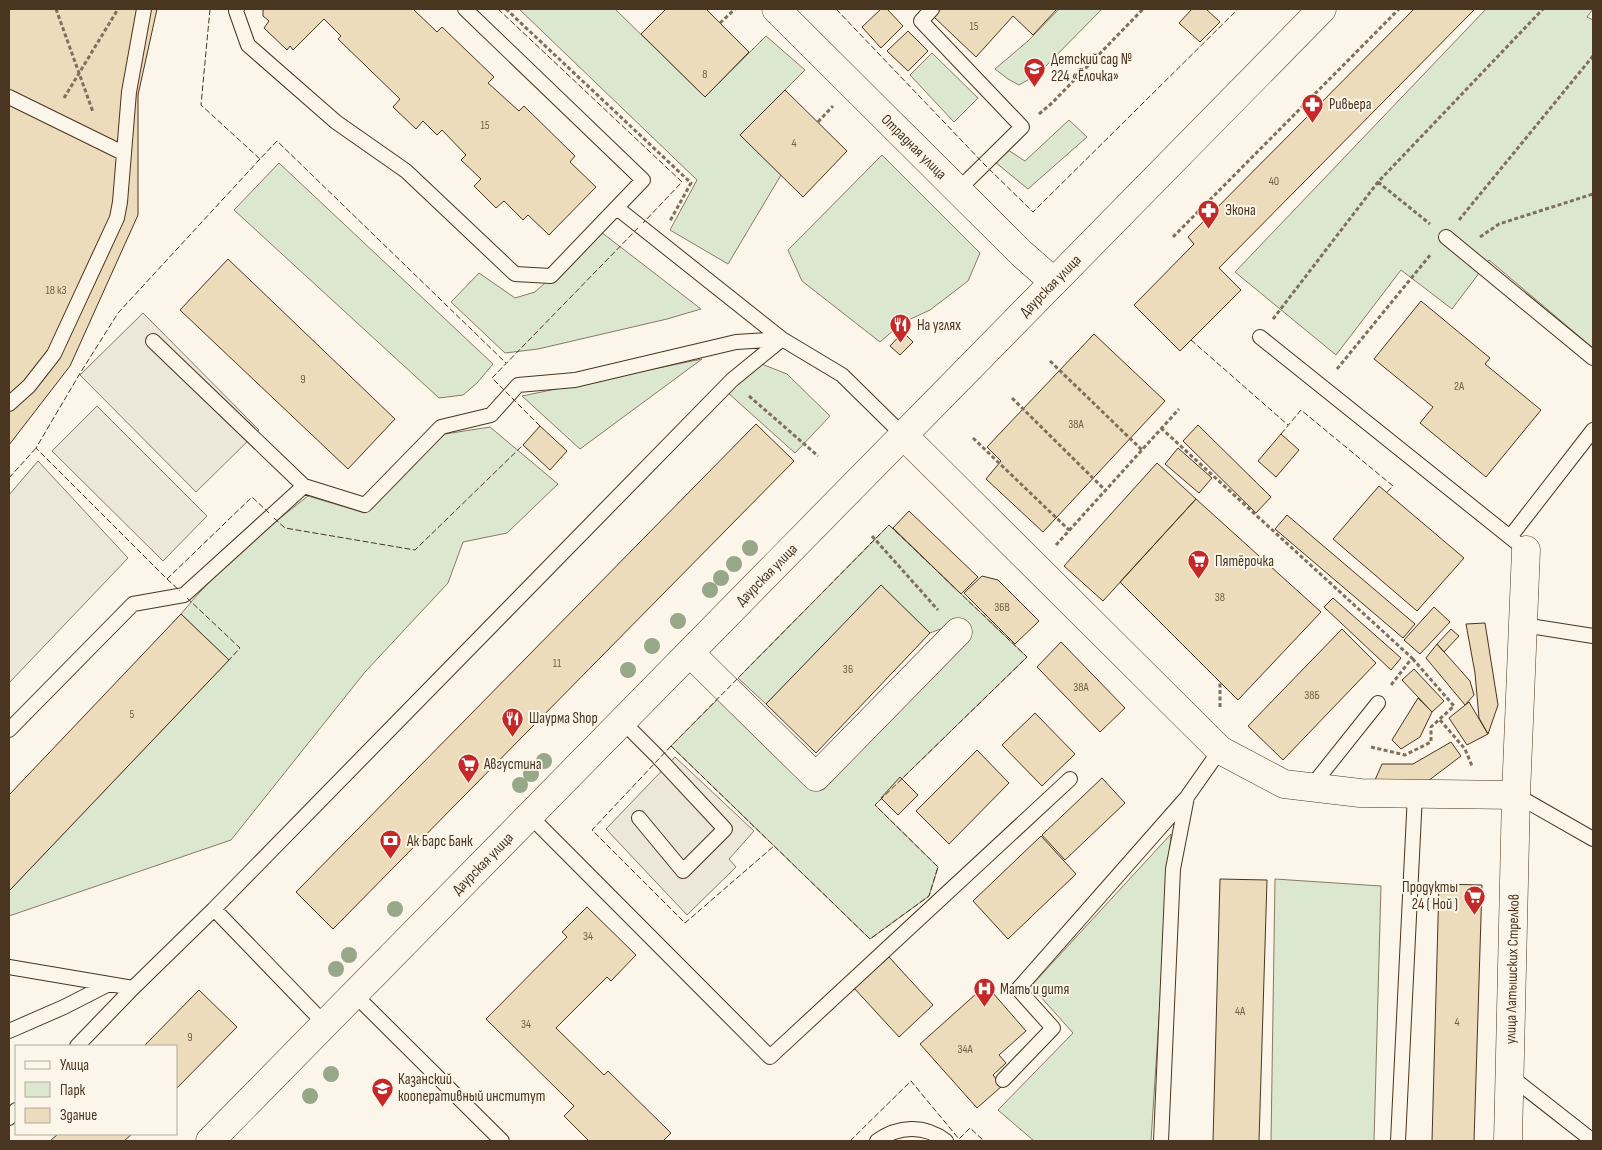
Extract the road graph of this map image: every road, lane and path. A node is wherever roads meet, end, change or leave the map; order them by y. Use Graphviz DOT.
graph roads {
  1 [pos="56,9"];
  2 [pos="118,9"];
  3 [pos="144,9"];
  4 [pos="237,9"];
  5 [pos="465,9"];
  6 [pos="735,9"];
  7 [pos="776,9"];
  8 [pos="932,9"];
  9 [pos="1144,9"];
  10 [pos="1322,9"];
  11 [pos="1399,9"];
  12 [pos="1543,9"];
  13 [pos="720,23"];
  14 [pos="79,74"];
  15 [pos="9,97"];
  16 [pos="52,118"];
  17 [pos="1022,126"];
  18 [pos="104,144"];
  19 [pos="124,153"];
  20 [pos="1378,182"];
  21 [pos="958,190"];
  22 [pos="1593,194"];
  23 [pos="617,208"];
  24 [pos="1446,236"];
  25 [pos="1174,237"];
  26 [pos="1463,250"];
  27 [pos="1054,282"];
  28 [pos="1260,337"];
  29 [pos="782,339"];
  30 [pos="153,341"];
  31 [pos="1593,358"];
  32 [pos="1050,361"];
  33 [pos="732,380"];
  34 [pos="1012,398"];
  35 [pos="9,404"];
  36 [pos="1179,409"];
  37 [pos="1161,428"];
  38 [pos="1593,430"];
  39 [pos="902,435"];
  40 [pos="973,438"];
  41 [pos="1142,450"];
  42 [pos="818,456"];
  43 [pos="304,486"];
  44 [pos="1105,490"];
  45 [pos="1069,530"];
  46 [pos="872,536"];
  47 [pos="1518,544"];
  48 [pos="1035,567"];
  49 [pos="1523,625"];
  50 [pos="958,632"];
  51 [pos="1593,636"];
  52 [pos="690,653"];
  53 [pos="1412,658"];
  54 [pos="1378,703"];
  55 [pos="1440,720"];
  56 [pos="622,721"];
  57 [pos="9,730"];
  58 [pos="1348,741"];
  59 [pos="1220,750"];
  60 [pos="1070,779"];
  61 [pos="1312,787"];
  62 [pos="1415,794"];
  63 [pos="1483,794"];
  64 [pos="1516,795"];
  65 [pos="1187,797"];
  66 [pos="530,816"];
  67 [pos="639,818"];
  68 [pos="1593,839"];
  69 [pos="214,910"];
  70 [pos="9,967"];
  71 [pos="109,984"];
  72 [pos="133,988"];
  73 [pos="355,995"];
  74 [pos="326,1024"];
  75 [pos="9,1031"];
  76 [pos="78,1045"];
  77 [pos="1510,1076"];
  78 [pos="1003,1080"];
  79 [pos="210,1141"];
  80 [pos="502,1141"];
  81 [pos="877,1141"];
  82 [pos="946,1141"];
  83 [pos="1161,1141"];
  84 [pos="1398,1141"];
  85 [pos="1508,1141"];
  86 [pos="1593,1141"];
  1 -- 14 [label="path"];
  2 -- 14 [label="path"];
  3 -- 19 [label="lane"];
  4 -- 23 [label="lane"];
  5 -- 23 [label="lane"];
  6 -- 13 [label="path"];
  7 -- 21 [label="street, Отрадная улица"];
  8 -- 17 [label="lane"];
  9 -- 17 [label="path"];
  10 -- 27 [label="street, Даурская улица"];
  11 -- 25 [label="path"];
  12 -- 20 [label="path"];
  14 -- 16 [label="path"];
  14 -- 18 [label="path"];
  15 -- 16 [label="lane"];
  16 -- 18 [label="lane"];
  17 -- 21 [label="lane"];
  18 -- 19 [label="lane"];
  19 -- 35 [label="lane"];
  20 -- 24 [label="path"];
  20 -- 28 [label="path"];
  21 -- 27 [label="street, Отрадная улица"];
  22 -- 26 [label="path"];
  23 -- 29 [label="lane"];
  24 -- 26 [label="lane"];
  26 -- 31 [label="lane"];
  27 -- 39 [label="street, Даурская улица"];
  28 -- 47 [label="lane"];
  29 -- 33 [label="lane"];
  29 -- 39 [label="lane"];
  29 -- 43 [label="lane"];
  30 -- 43 [label="lane"];
  32 -- 41 [label="path"];
  33 -- 42 [label="path"];
  33 -- 69 [label="lane"];
  34 -- 44 [label="path"];
  36 -- 37 [label="path"];
  37 -- 41 [label="path"];
  37 -- 53 [label="path"];
  38 -- 47 [label="lane"];
  39 -- 48 [label="street"];
  39 -- 52 [label="street, Даурская улица"];
  40 -- 45 [label="path"];
  41 -- 44 [label="path"];
  43 -- 57 [label="lane"];
  44 -- 45 [label="path"];
  45 -- 48 [label="path"];
  46 -- 50 [label="path"];
  47 -- 49 [label="street, улица Латышских Стрелков"];
  48 -- 59 [label="street"];
  49 -- 51 [label="lane"];
  49 -- 64 [label="street, улица Латышских Стрелков"];
  50 -- 52 [label="street"];
  52 -- 56 [label="street, Даурская улица"];
  53 -- 54 [label="path"];
  53 -- 55 [label="path"];
  54 -- 58 [label="lane"];
  55 -- 58 [label="path"];
  55 -- 63 [label="path"];
  56 -- 66 [label="street, Даурская улица"];
  56 -- 67 [label="lane"];
  58 -- 61 [label="lane"];
  59 -- 61 [label="street"];
  59 -- 65 [label="lane"];
  60 -- 66 [label="lane"];
  61 -- 62 [label="street"];
  62 -- 63 [label="street"];
  62 -- 84 [label="lane"];
  63 -- 64 [label="street"];
  64 -- 68 [label="lane"];
  64 -- 77 [label="street, улица Латышских Стрелков"];
  65 -- 78 [label="lane"];
  65 -- 83 [label="lane"];
  66 -- 73 [label="street, Даурская улица"];
  69 -- 72 [label="lane"];
  69 -- 74 [label="lane"];
  70 -- 71 [label="lane"];
  71 -- 72 [label="lane"];
  71 -- 75 [label="lane"];
  72 -- 76 [label="lane"];
  73 -- 74 [label="street, Даурская улица"];
  73 -- 80 [label="lane"];
  74 -- 79 [label="street, Даурская улица"];
  77 -- 85 [label="street, улица Латышских Стрелков"];
  77 -- 86 [label="lane"];
  81 -- 82 [label="lane"];
}
